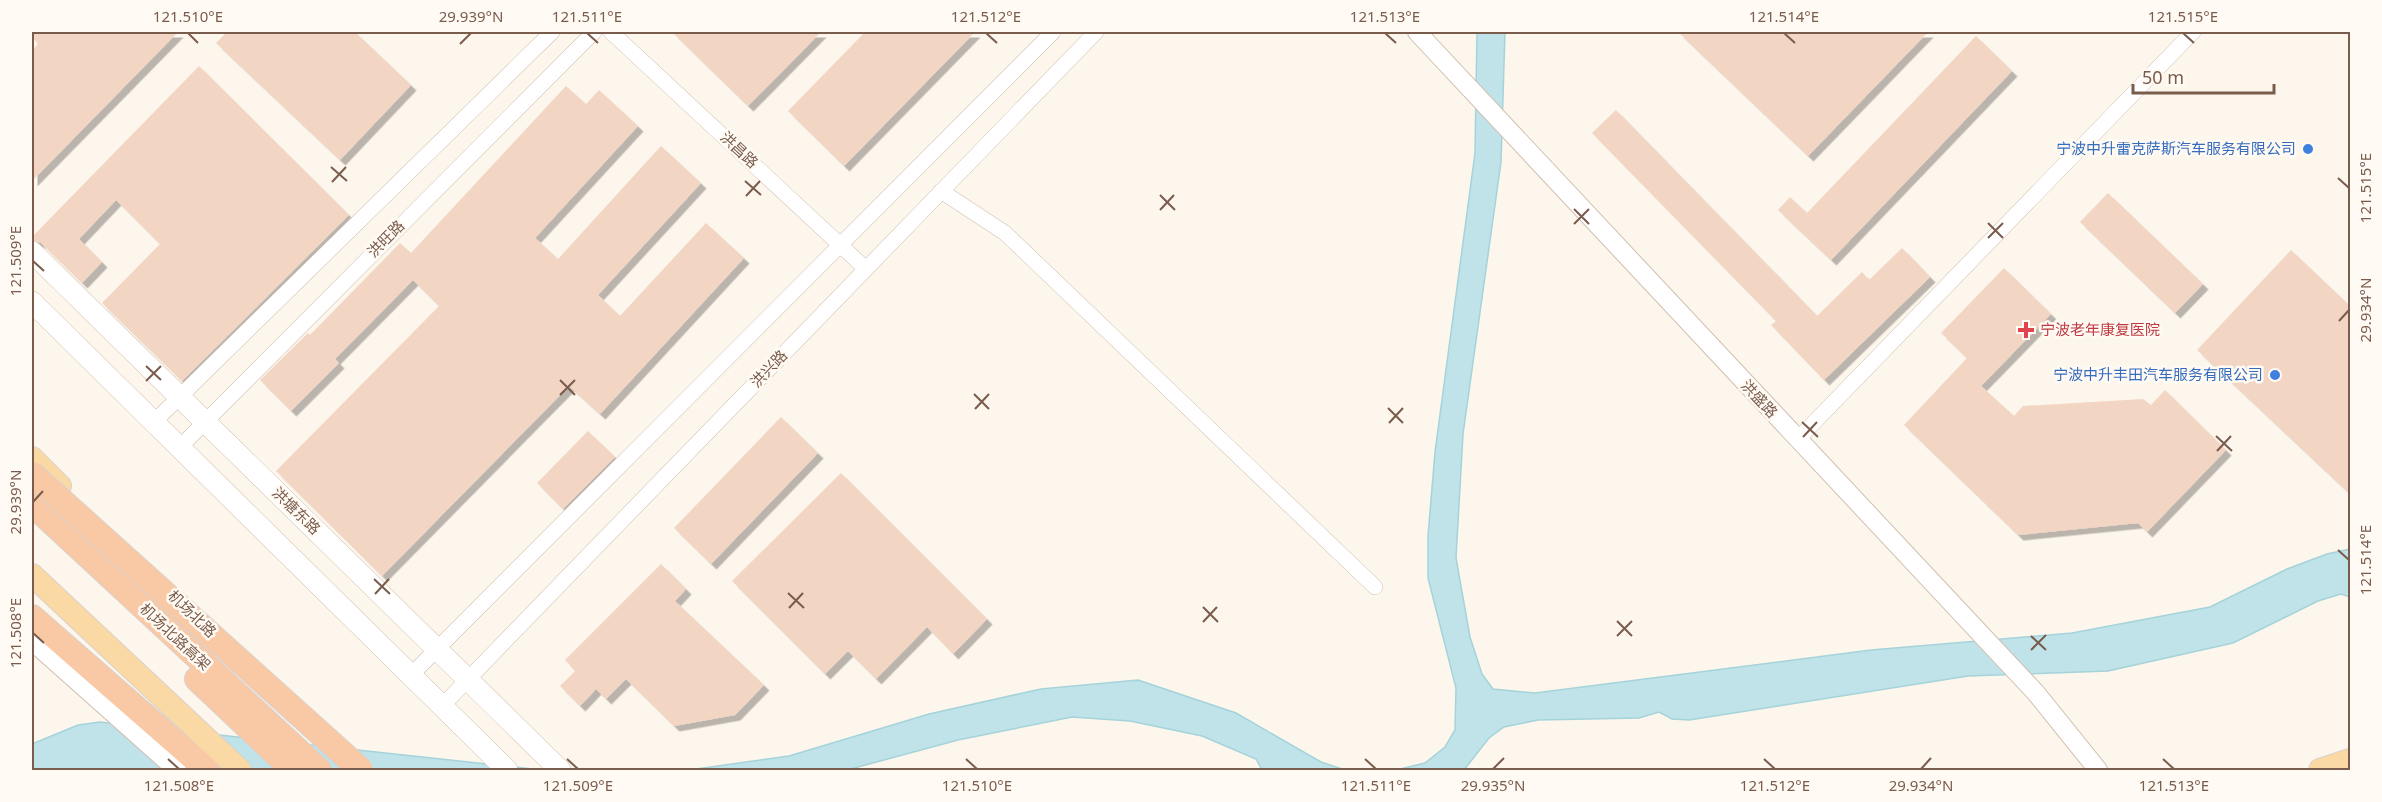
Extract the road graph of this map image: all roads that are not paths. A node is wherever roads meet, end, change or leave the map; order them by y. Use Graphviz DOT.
graph roads {
  1 [pos="552,32"];
  2 [pos="594,32"];
  3 [pos="611,32"];
  4 [pos="1053,32"];
  5 [pos="1096,32"];
  6 [pos="1417,32"];
  7 [pos="2193,32"];
  8 [pos="941,191"];
  9 [pos="840,244"];
  10 [pos="32,252"];
  11 [pos="866,268"];
  12 [pos="32,302"];
  13 [pos="179,397"];
  14 [pos="154,422"];
  15 [pos="204,422"];
  16 [pos="1797,440"];
  17 [pos="179,448"];
  18 [pos="32,458"];
  19 [pos="32,474"];
  20 [pos="32,504"];
  21 [pos="32,523"];
  22 [pos="32,574"];
  23 [pos="1375,588"];
  24 [pos="32,617"];
  25 [pos="32,641"];
  26 [pos="436,650"];
  27 [pos="411,675"];
  28 [pos="467,680"];
  29 [pos="442,706"];
  30 [pos="324,760"];
  31 [pos="2350,760"];
  32 [pos="177,771"];
  33 [pos="207,771"];
  34 [pos="240,771"];
  35 [pos="293,771"];
  36 [pos="352,771"];
  37 [pos="361,771"];
  38 [pos="507,771"];
  39 [pos="560,771"];
  40 [pos="2098,771"];
  41 [pos="2320,771"];
  1 -- 13 [label="street"];
  2 -- 15 [label="street, 洪旺路"];
  3 -- 9 [label="street, 洪昌路"];
  4 -- 9 [label="street"];
  5 -- 8 [label="street, 洪兴路"];
  6 -- 16 [label="street, 洪盛路"];
  7 -- 16 [label="street"];
  8 -- 11 [label="street, 洪兴路"];
  8 -- 23 [label="street"];
  9 -- 11 [label="street, 洪昌路"];
  9 -- 26 [label="street"];
  10 -- 13 [label="main road, 洪塘东路"];
  11 -- 28 [label="street, 洪兴路"];
  12 -- 14 [label="main road"];
  13 -- 14 [label="street"];
  13 -- 15 [label="main road, 洪塘东路"];
  14 -- 17 [label="main road"];
  15 -- 17 [label="street, 洪旺路"];
  15 -- 26 [label="main road, 洪塘东路"];
  16 -- 40 [label="street, 洪盛路"];
  17 -- 27 [label="main road"];
  18 -- 30 [label="main road, 机场北路"];
  19 -- 37 [label="highway, bridge"];
  20 -- 30 [label="highway, 机场北路高架"];
  21 -- 35 [label="highway, 机场北路高架"];
  22 -- 34 [label="main road"];
  24 -- 33 [label="highway"];
  25 -- 32 [label="street"];
  26 -- 27 [label="street"];
  26 -- 28 [label="main road, 洪塘东路"];
  27 -- 29 [label="main road"];
  28 -- 29 [label="street, 洪兴路"];
  28 -- 39 [label="main road, 洪塘东路"];
  29 -- 38 [label="main road"];
  30 -- 36 [label="main road, 机场北路"];
  31 -- 41 [label="main road"];
}
